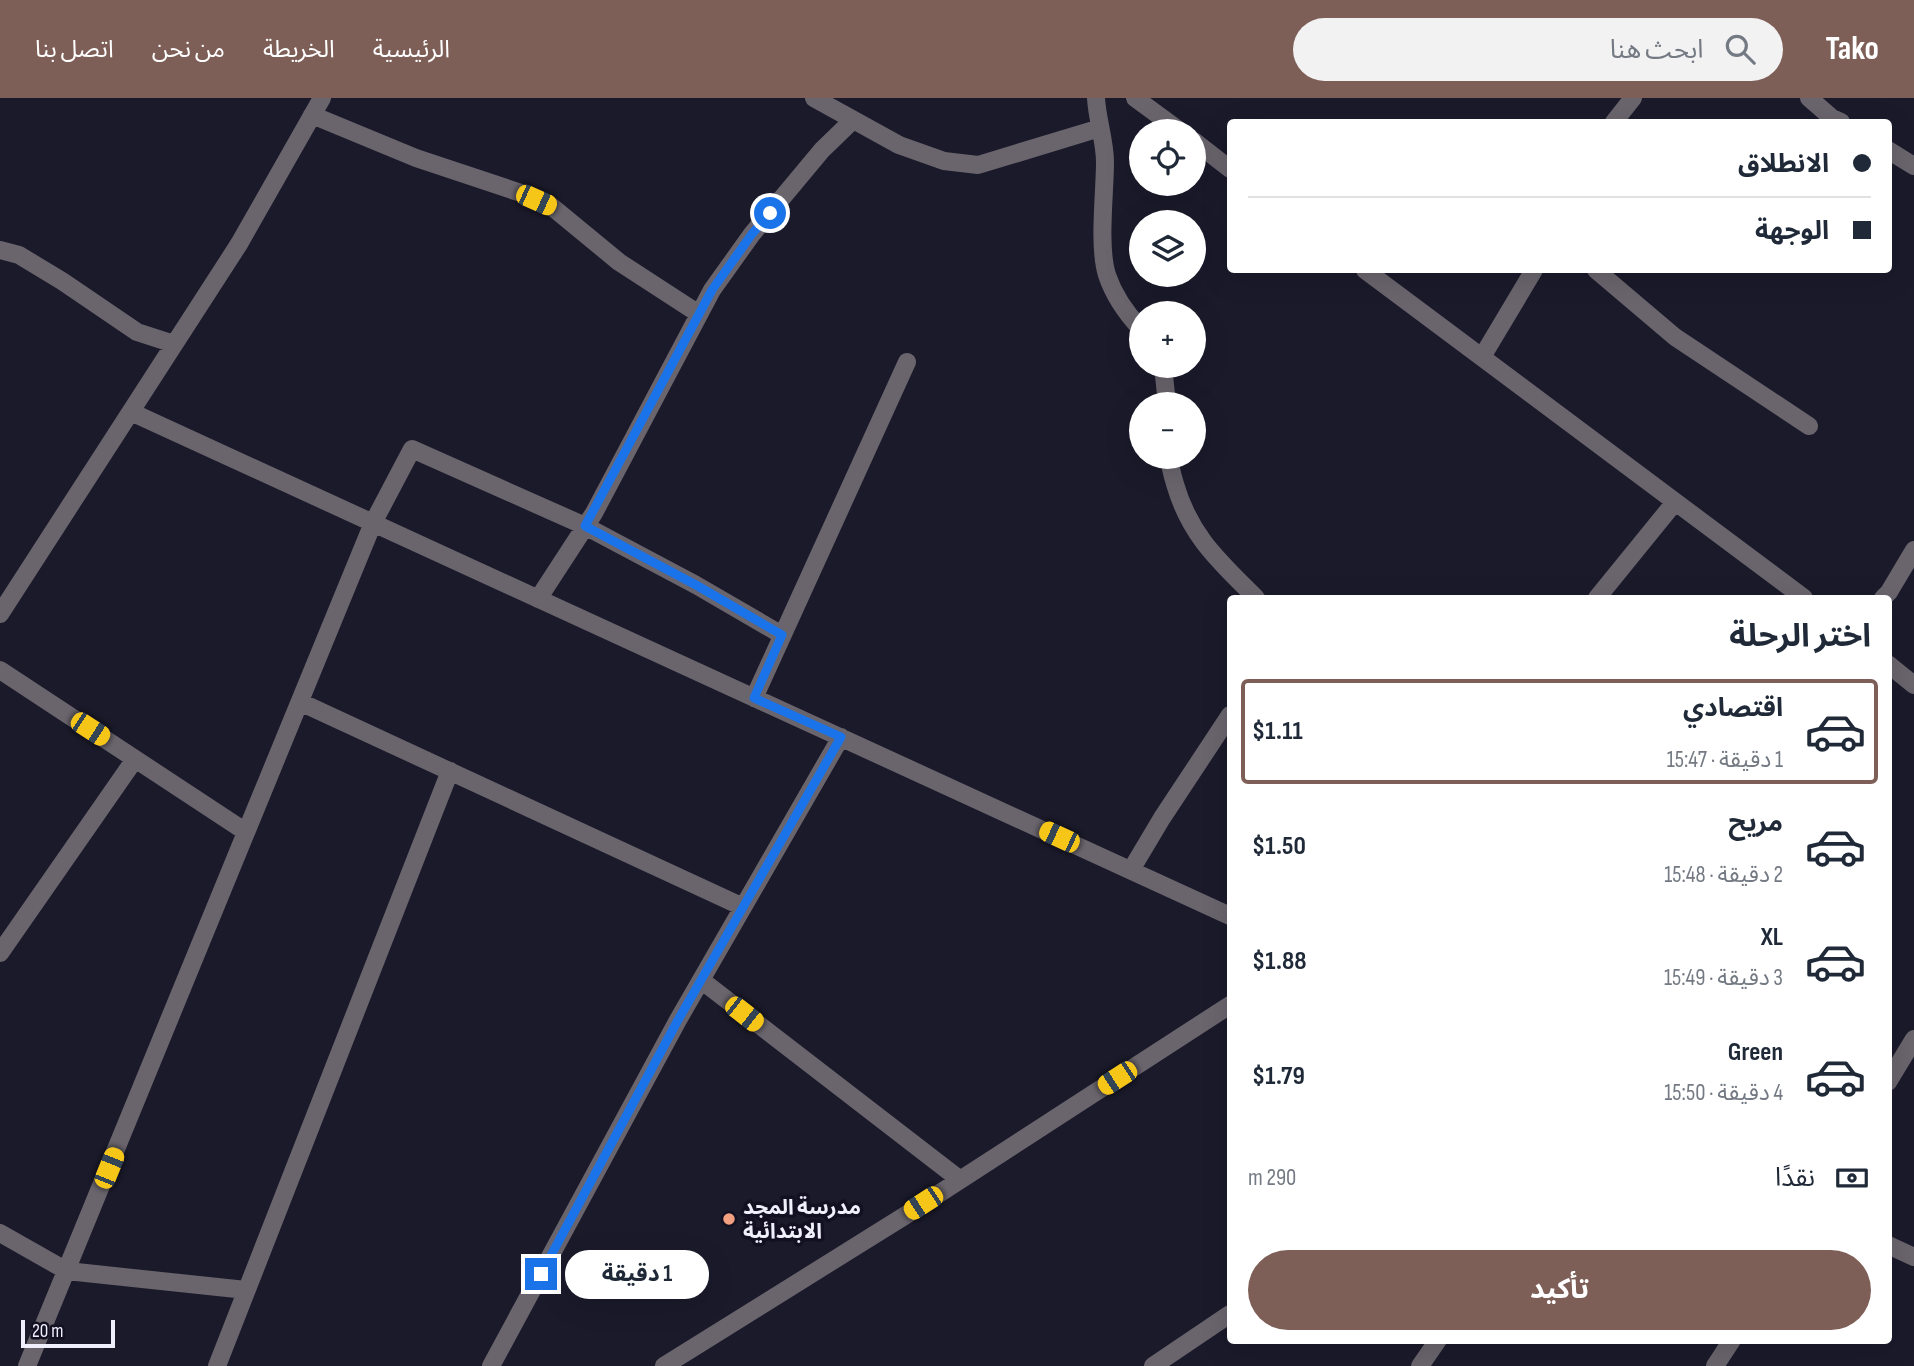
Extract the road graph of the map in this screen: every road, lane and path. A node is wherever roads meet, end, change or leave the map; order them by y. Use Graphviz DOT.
graph roads {
  1 [pos="322,98"];
  2 [pos="814,98"];
  3 [pos="1096,98"];
  4 [pos="1135,98"];
  5 [pos="1633,98"];
  6 [pos="1809,98"];
  7 [pos="312,115"];
  8 [pos="1164,119"];
  9 [pos="1616,119"];
  10 [pos="1834,119"];
  11 [pos="853,120"];
  12 [pos="1100,128"];
  13 [pos="1206,150"];
  14 [pos="1892,152"];
  15 [pos="1914,166"];
  16 [pos="1227,167"];
  17 [pos="0,250"];
  18 [pos="1369,273"];
  19 [pos="1532,273"];
  20 [pos="1600,273"];
  21 [pos="699,314"];
  22 [pos="1129,314"];
  23 [pos="174,344"];
  24 [pos="1482,357"];
  25 [pos="907,362"];
  26 [pos="131,412"];
  27 [pos="1809,426"];
  28 [pos="1171,469"];
  29 [pos="1675,502"];
  30 [pos="373,523"];
  31 [pos="585,526"];
  32 [pos="1914,550"];
  33 [pos="1253,595"];
  34 [pos="1599,595"];
  35 [pos="1800,595"];
  36 [pos="1886,595"];
  37 [pos="538,599"];
  38 [pos="0,614"];
  39 [pos="782,635"];
  40 [pos="1892,667"];
  41 [pos="0,670"];
  42 [pos="1914,685"];
  43 [pos="754,698"];
  44 [pos="300,702"];
  45 [pos="1227,720"];
  46 [pos="841,737"];
  47 [pos="135,759"];
  48 [pos="450,771"];
  49 [pos="246,832"];
  50 [pos="1131,870"];
  51 [pos="743,907"];
  52 [pos="1227,915"];
  53 [pos="0,953"];
  54 [pos="701,981"];
  55 [pos="1227,1007"];
  56 [pos="1914,1039"];
  57 [pos="1892,1075"];
  58 [pos="959,1179"];
  59 [pos="0,1233"];
  60 [pos="1892,1247"];
  61 [pos="1914,1257"];
  62 [pos="66,1271"];
  63 [pos="246,1290"];
  64 [pos="1227,1316"];
  65 [pos="1435,1344"];
  66 [pos="1730,1344"];
  67 [pos="27,1366"];
  68 [pos="217,1366"];
  69 [pos="491,1366"];
  70 [pos="664,1366"];
  71 [pos="1153,1366"];
  72 [pos="1420,1366"];
  73 [pos="1716,1366"];
  1 -- 7 [label="street"];
  2 -- 11 [label="street"];
  3 -- 12 [label="street"];
  4 -- 8 [label="street"];
  5 -- 9 [label="street"];
  6 -- 10 [label="street"];
  7 -- 21 [label="street"];
  7 -- 23 [label="street"];
  11 -- 12 [label="street"];
  11 -- 21 [label="street"];
  12 -- 22 [label="street"];
  13 -- 16 [label="street"];
  14 -- 15 [label="street"];
  17 -- 23 [label="street"];
  18 -- 24 [label="street"];
  19 -- 24 [label="street"];
  20 -- 27 [label="street"];
  21 -- 31 [label="street"];
  23 -- 26 [label="street"];
  24 -- 29 [label="street"];
  25 -- 39 [label="street"];
  26 -- 30 [label="street"];
  26 -- 38 [label="street"];
  28 -- 33 [label="street"];
  29 -- 34 [label="street"];
  29 -- 35 [label="street"];
  30 -- 31 [label="street"];
  30 -- 37 [label="street"];
  30 -- 44 [label="street"];
  31 -- 37 [label="street"];
  31 -- 39 [label="street"];
  32 -- 36 [label="street"];
  37 -- 43 [label="street"];
  39 -- 43 [label="street"];
  40 -- 42 [label="street"];
  41 -- 47 [label="street"];
  43 -- 46 [label="street"];
  44 -- 48 [label="street"];
  44 -- 49 [label="street"];
  45 -- 50 [label="street"];
  46 -- 50 [label="street"];
  46 -- 51 [label="street"];
  47 -- 49 [label="street"];
  47 -- 53 [label="street"];
  48 -- 51 [label="street"];
  48 -- 63 [label="street"];
  49 -- 62 [label="street"];
  50 -- 52 [label="street"];
  51 -- 54 [label="street"];
  54 -- 58 [label="street"];
  54 -- 69 [label="street"];
  55 -- 58 [label="street"];
  56 -- 57 [label="street"];
  58 -- 70 [label="street"];
  59 -- 62 [label="street"];
  60 -- 61 [label="street"];
  62 -- 63 [label="street"];
  62 -- 67 [label="street"];
  63 -- 68 [label="street"];
  64 -- 71 [label="street"];
  65 -- 72 [label="street"];
  66 -- 73 [label="street"];
}
